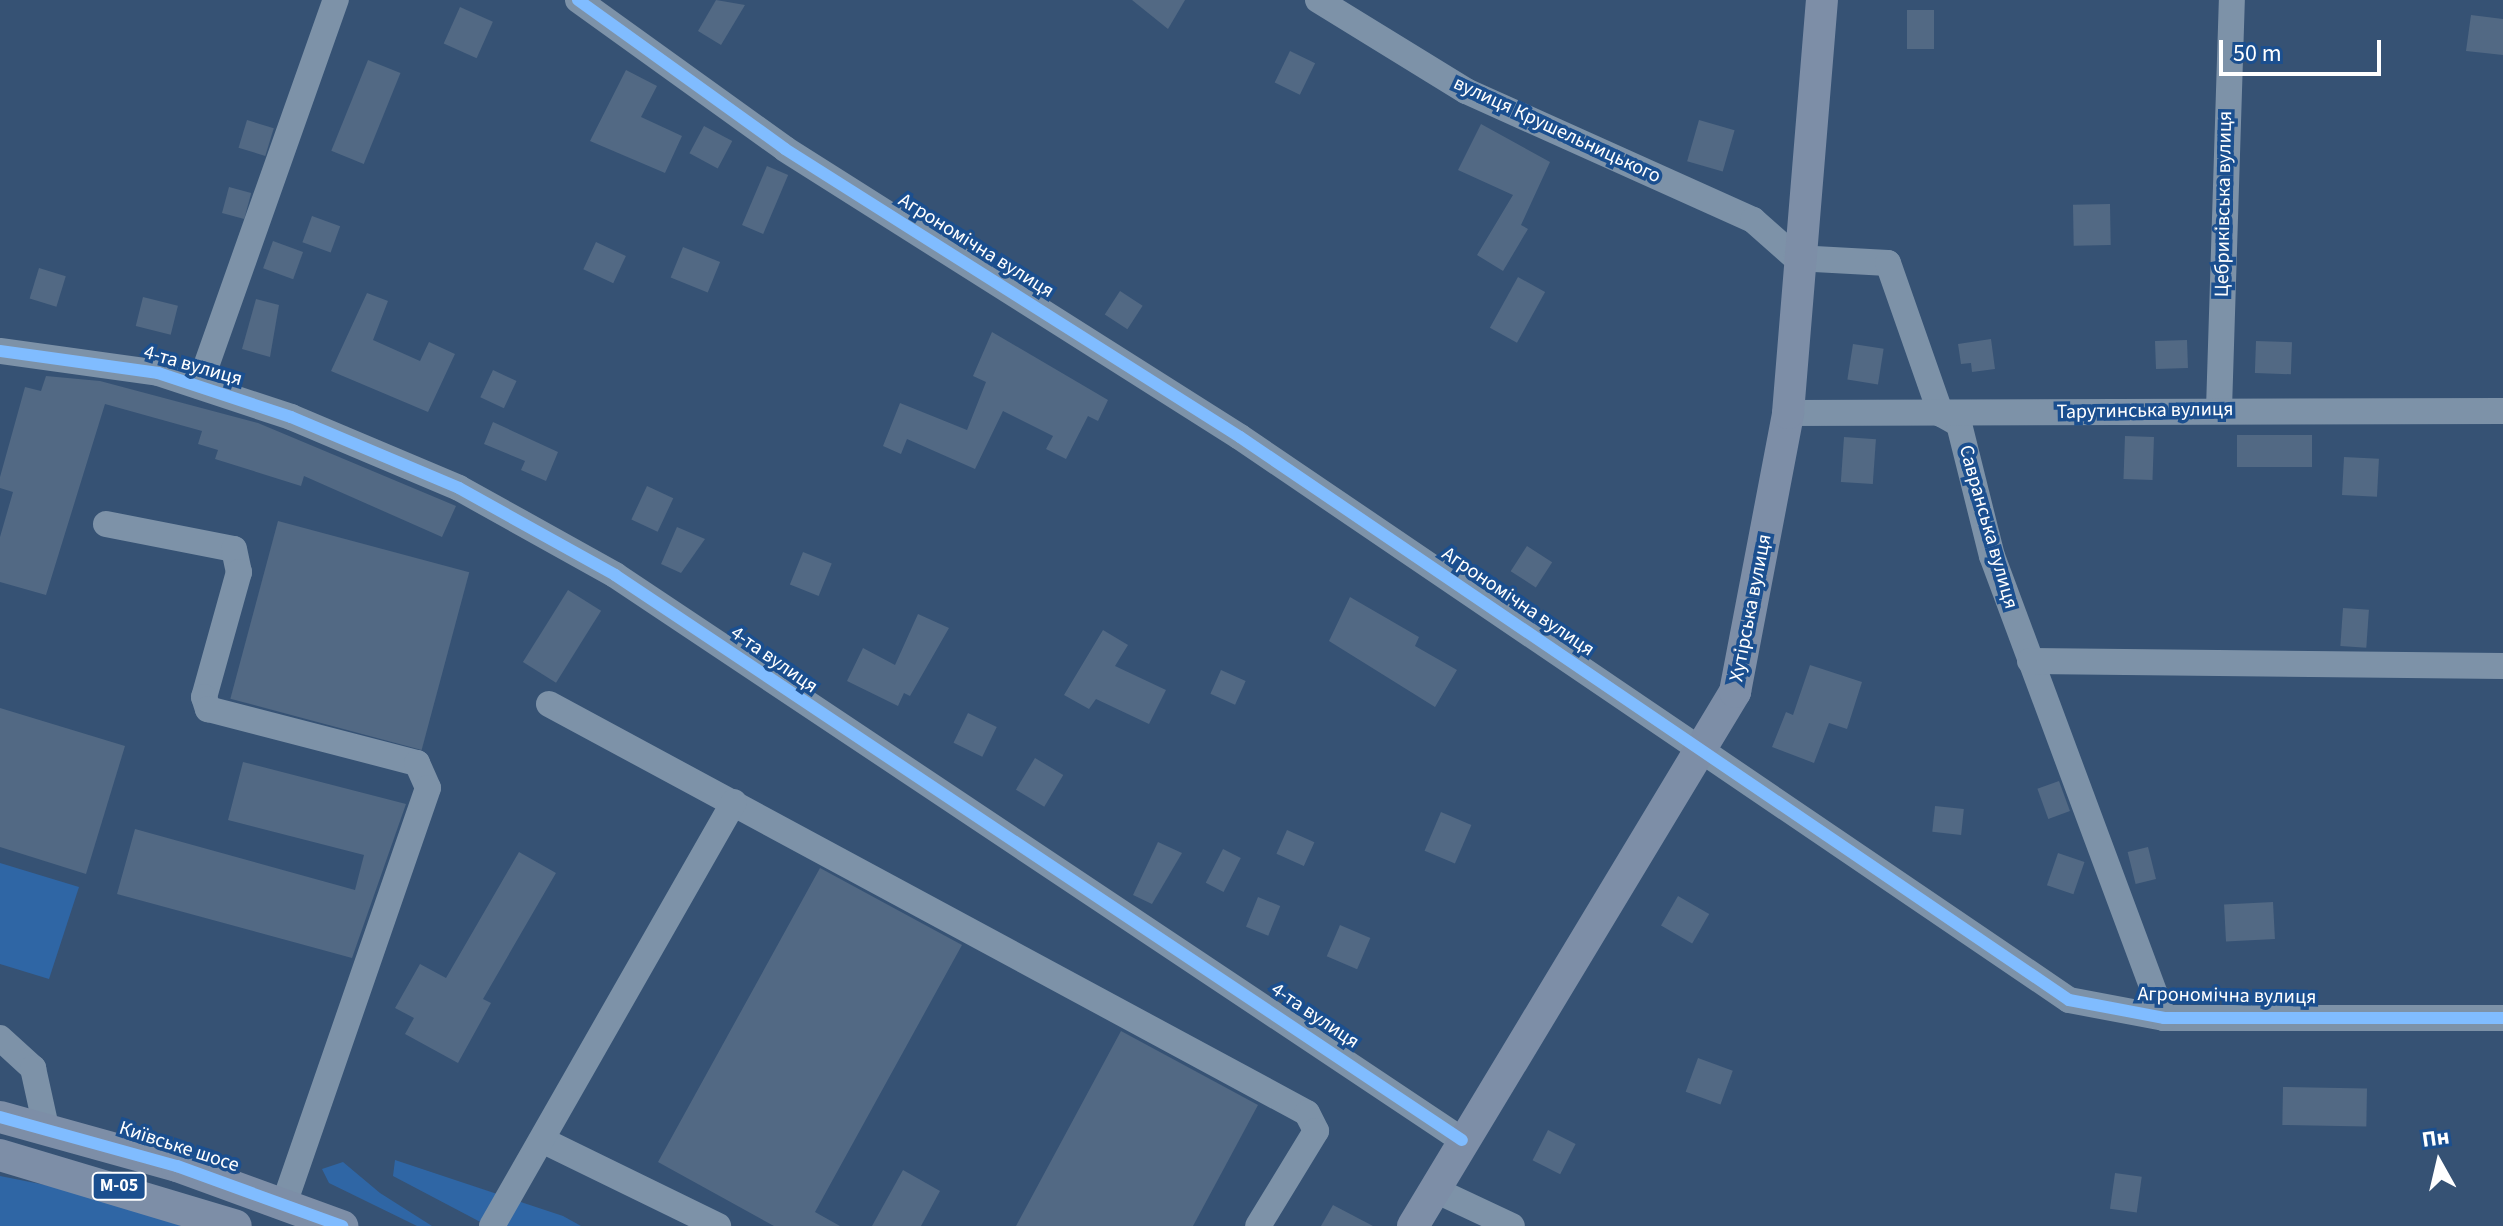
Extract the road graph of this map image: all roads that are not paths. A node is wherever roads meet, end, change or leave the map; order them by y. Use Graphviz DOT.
graph roads {
  1 [pos="336,0"];
  2 [pos="578,0"];
  3 [pos="1318,0"];
  4 [pos="1822,0"];
  5 [pos="2232,0"];
  6 [pos="1796,258"];
  7 [pos="0,351"];
  8 [pos="199,386"];
  9 [pos="2219,409"];
  10 [pos="2503,411"];
  11 [pos="1788,413"];
  12 [pos="1941,414"];
  13 [pos="106,524"];
  14 [pos="2030,661"];
  15 [pos="2503,666"];
  16 [pos="549,704"];
  17 [pos="1701,751"];
  18 [pos="734,802"];
  19 [pos="2164,1018"];
  20 [pos="2503,1018"];
  21 [pos="0,1038"];
  22 [pos="0,1117"];
  23 [pos="46,1127"];
  24 [pos="542,1140"];
  25 [pos="1462,1140"];
  26 [pos="0,1155"];
  27 [pos="1433,1189"];
  28 [pos="285,1202"];
  29 [pos="236,1226"];
  30 [pos="342,1226"];
  31 [pos="492,1226"];
  32 [pos="718,1226"];
  33 [pos="1258,1226"];
  34 [pos="1413,1226"];
  35 [pos="1512,1226"];
  1 -- 8 [label="street"];
  2 -- 17 [label="street, Агрономічна вулиця"];
  3 -- 6 [label="street, вулиця Крушельницького"];
  4 -- 6 [label="main road, Хутірська вулиця"];
  5 -- 9 [label="street, Цебриківська вулиця"];
  6 -- 11 [label="main road, Хутірська вулиця"];
  6 -- 12 [label="street, Савранська вулиця"];
  7 -- 8 [label="street, 4-та вулиця"];
  8 -- 25 [label="street, 4-та вулиця"];
  9 -- 10 [label="street, Тарутинська вулиця"];
  9 -- 12 [label="street, Тарутинська вулиця"];
  11 -- 12 [label="street, Тарутинська вулиця"];
  11 -- 17 [label="main road, Хутірська вулиця"];
  12 -- 14 [label="street, Савранська вулиця"];
  13 -- 28 [label="street"];
  14 -- 15 [label="street"];
  14 -- 19 [label="street, Савранська вулиця"];
  16 -- 18 [label="street"];
  17 -- 19 [label="street, Агрономічна вулиця"];
  17 -- 25 [label="main road, Хутірська вулиця"];
  18 -- 24 [label="street"];
  18 -- 33 [label="street"];
  19 -- 20 [label="street, Агрономічна вулиця"];
  21 -- 23 [label="street"];
  22 -- 23 [label="main road, Київське шосе / М-05"];
  23 -- 28 [label="main road, Київське шосе / М-05"];
  24 -- 31 [label="street"];
  24 -- 32 [label="street"];
  25 -- 27 [label="main road, Хутірська вулиця"];
  26 -- 29 [label="main road, М-05"];
  27 -- 34 [label="main road, Хутірська вулиця"];
  27 -- 35 [label="street"];
  28 -- 30 [label="main road, Київське шосе / М-05"];
}
